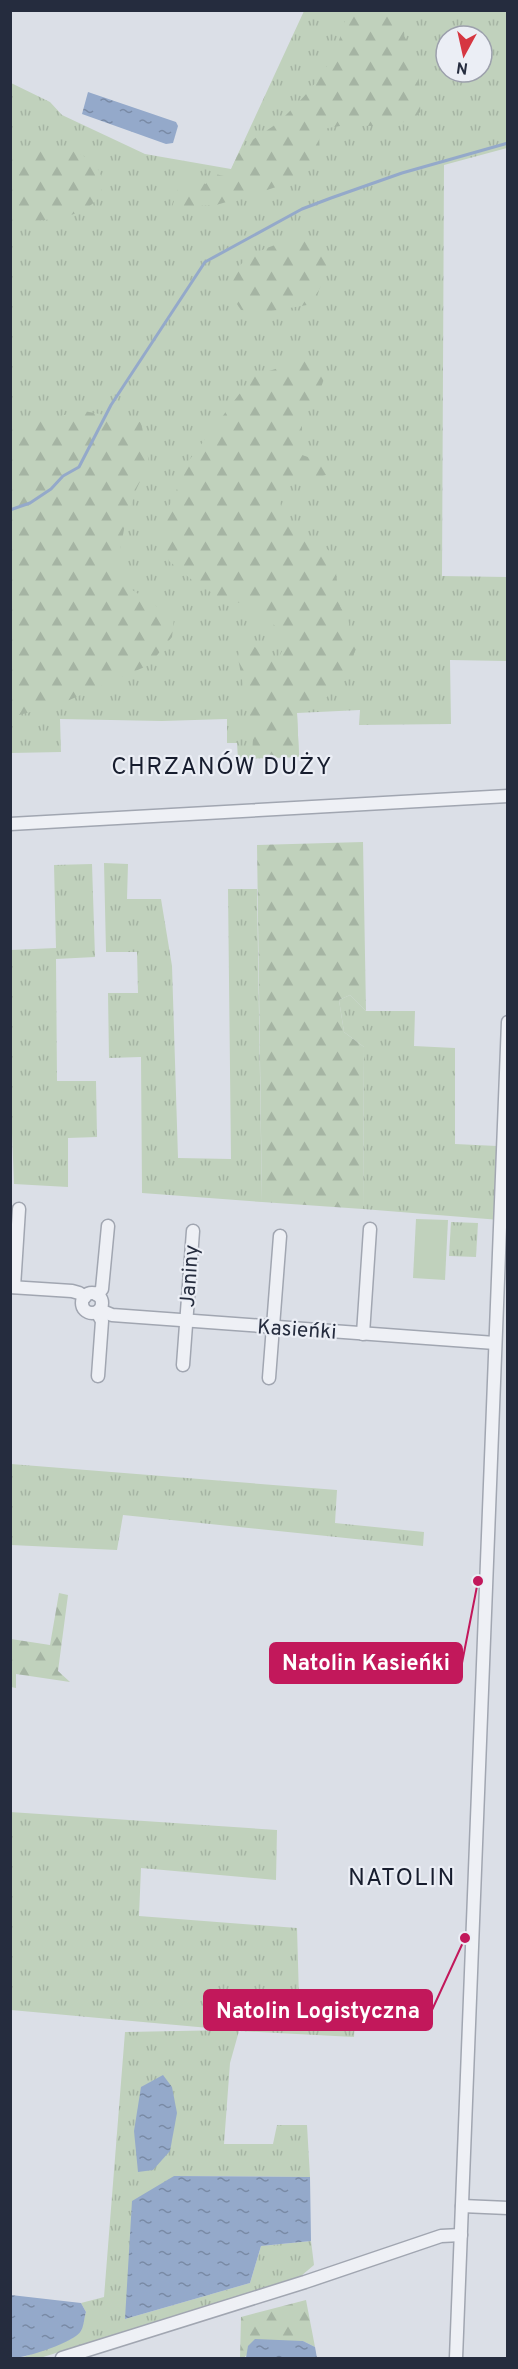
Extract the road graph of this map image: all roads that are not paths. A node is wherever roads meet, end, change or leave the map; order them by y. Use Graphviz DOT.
graph roads {
  1 [pos="507,796"];
  2 [pos="10,824"];
  3 [pos="507,1022"];
  4 [pos="20,1209"];
  5 [pos="108,1226"];
  6 [pos="370,1229"];
  7 [pos="193,1231"];
  8 [pos="280,1236"];
  9 [pos="12,1287"];
  10 [pos="91,1296"];
  11 [pos="99,1311"];
  12 [pos="186,1321"];
  13 [pos="274,1327"];
  14 [pos="363,1334"];
  15 [pos="495,1343"];
  16 [pos="183,1365"];
  17 [pos="98,1376"];
  18 [pos="269,1378"];
  19 [pos="462,2206"];
  20 [pos="507,2208"];
  21 [pos="461,2235"];
  22 [pos="62,2358"];
  23 [pos="456,2358"];
  1 -- 2 [label="street"];
  3 -- 15 [label="street"];
  4 -- 9 [label="street"];
  5 -- 10 [label="street"];
  6 -- 14 [label="street"];
  7 -- 12 [label="street, Janiny"];
  8 -- 13 [label="street"];
  9 -- 10 [label="street"];
  10 -- 11 [label="street"];
  10 -- 11 [label="street"];
  11 -- 12 [label="street, Kasieńki"];
  11 -- 17 [label="street"];
  12 -- 13 [label="street, Kasieńki"];
  12 -- 16 [label="street, Janiny"];
  13 -- 14 [label="street, Kasieńki"];
  13 -- 18 [label="street"];
  14 -- 15 [label="street, Kasieńki"];
  15 -- 19 [label="street"];
  19 -- 20 [label="street"];
  19 -- 21 [label="street"];
  21 -- 22 [label="street"];
  21 -- 23 [label="street"];
}
